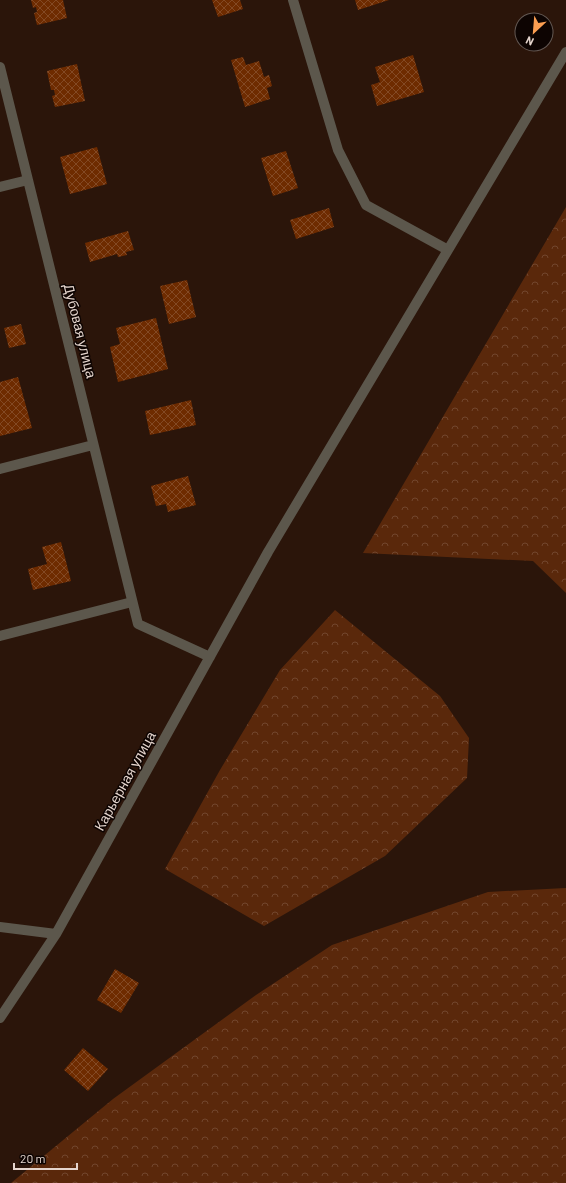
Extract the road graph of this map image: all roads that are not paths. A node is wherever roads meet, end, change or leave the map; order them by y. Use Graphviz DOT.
graph roads {
  1 [pos="293,0"];
  2 [pos="566,52"];
  3 [pos="0,67"];
  4 [pos="28,180"];
  5 [pos="0,187"];
  6 [pos="448,250"];
  7 [pos="94,445"];
  8 [pos="0,469"];
  9 [pos="132,602"];
  10 [pos="0,636"];
  11 [pos="210,657"];
  12 [pos="0,927"];
  13 [pos="56,934"];
  14 [pos="0,1018"];
  1 -- 6 [label="street"];
  2 -- 6 [label="street, Карьерная улица"];
  3 -- 4 [label="street, Дубовая улица"];
  4 -- 5 [label="street"];
  4 -- 7 [label="street, Дубовая улица"];
  6 -- 11 [label="street, Карьерная улица"];
  7 -- 8 [label="street"];
  7 -- 9 [label="street, Дубовая улица"];
  9 -- 10 [label="street"];
  9 -- 11 [label="street, Дубовая улица"];
  11 -- 13 [label="street, Карьерная улица"];
  12 -- 13 [label="street"];
  13 -- 14 [label="street, Карьерная улица"];
}
